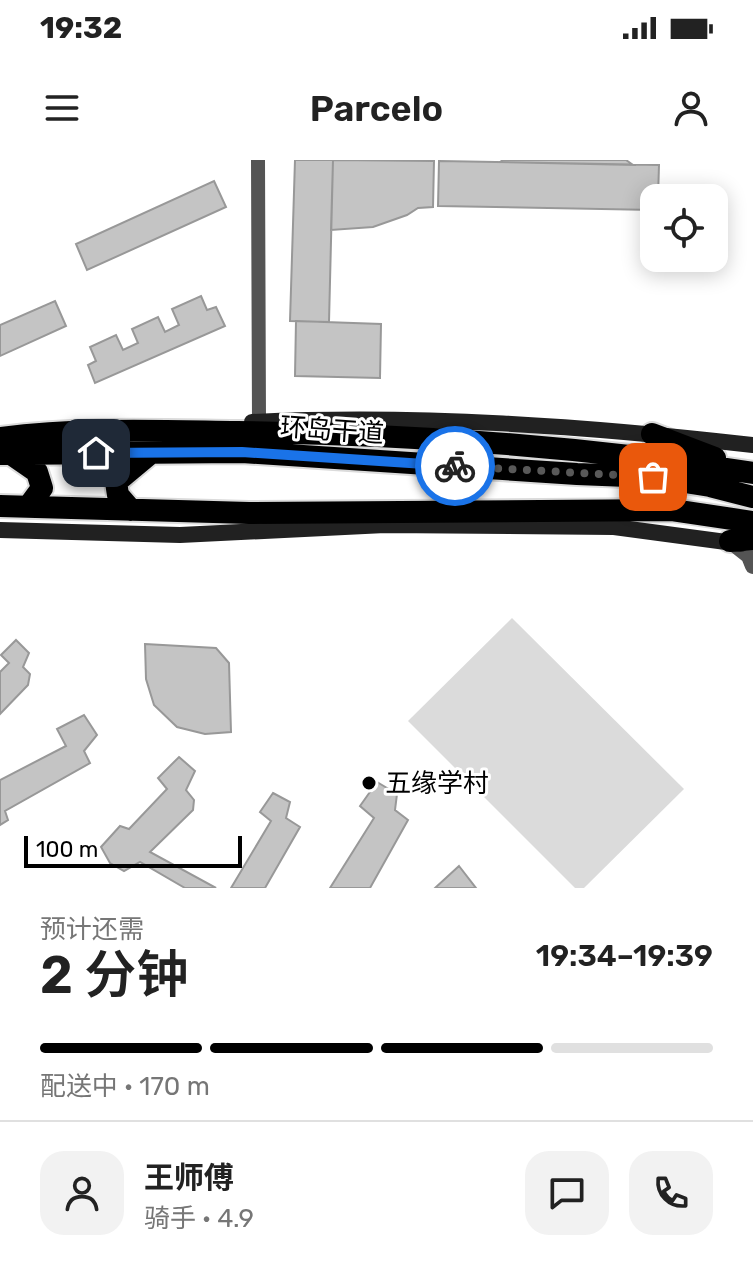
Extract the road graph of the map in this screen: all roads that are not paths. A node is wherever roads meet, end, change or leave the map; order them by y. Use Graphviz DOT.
graph roads {
  1 [pos="258,160"];
  2 [pos="259,422"];
  3 [pos="85,431"];
  4 [pos="652,434"];
  5 [pos="3,445"];
  6 [pos="753,445"];
  7 [pos="152,452"];
  8 [pos="753,473"];
  9 [pos="753,497"];
  10 [pos="0,506"];
  11 [pos="28,507"];
  12 [pos="131,510"];
  13 [pos="753,522"];
  14 [pos="0,530"];
  15 [pos="753,539"];
  16 [pos="730,541"];
  17 [pos="753,547"];
  18 [pos="753,566"];
  1 -- 2 [label="street"];
  2 -- 3 [label="main road"];
  2 -- 4 [label="main road"];
  3 -- 5 [label="highway"];
  3 -- 8 [label="highway"];
  4 -- 6 [label="main road"];
  4 -- 8 [label="highway"];
  5 -- 7 [label="highway, 环岛干道"];
  5 -- 11 [label="highway"];
  7 -- 9 [label="highway, 环岛干道"];
  7 -- 12 [label="highway"];
  10 -- 11 [label="highway"];
  11 -- 12 [label="highway"];
  12 -- 13 [label="highway"];
  14 -- 16 [label="main road"];
  15 -- 16 [label="highway"];
  16 -- 17 [label="main road"];
  16 -- 18 [label="street"];
}
